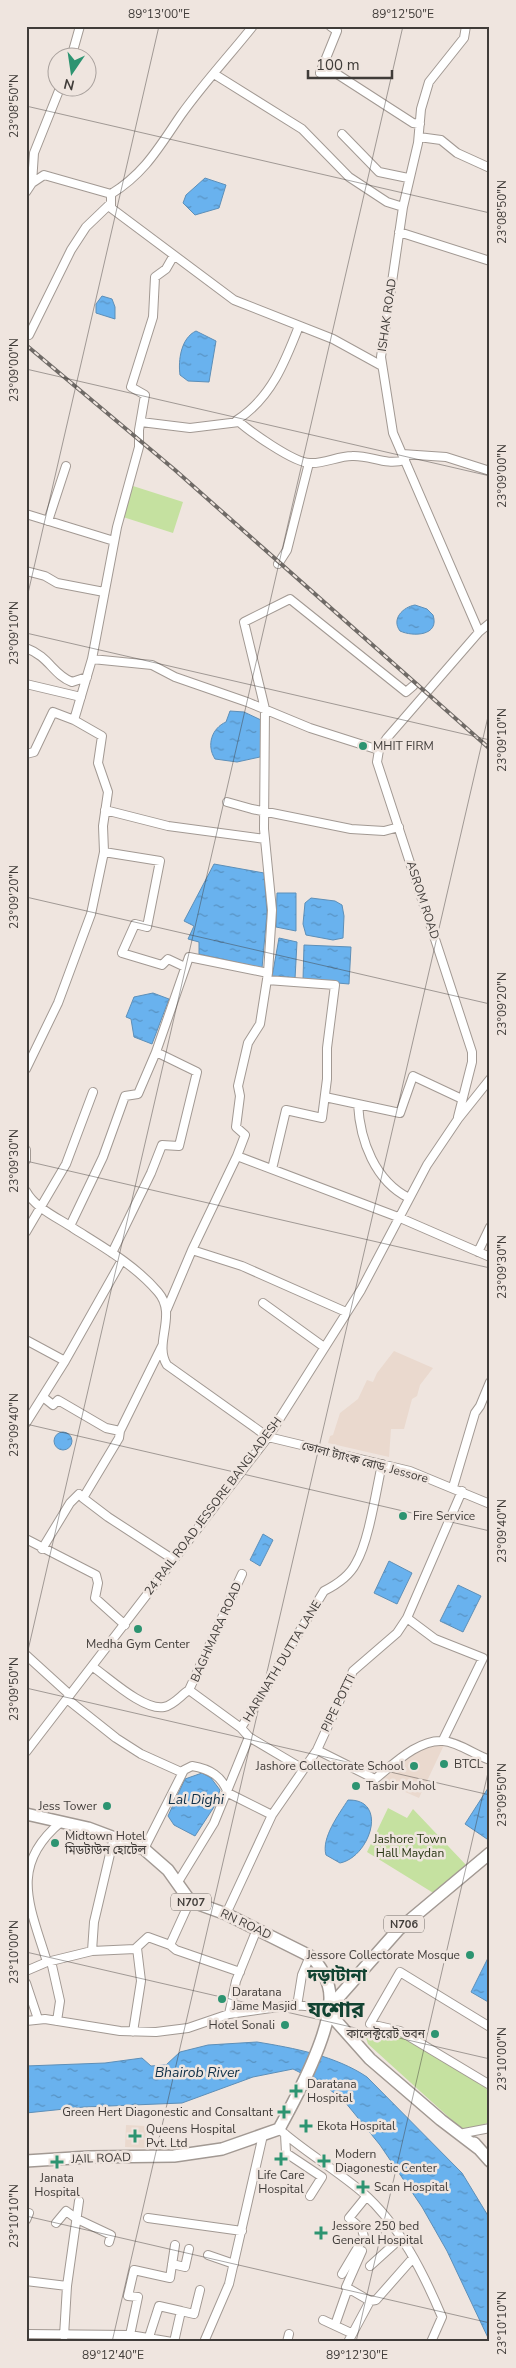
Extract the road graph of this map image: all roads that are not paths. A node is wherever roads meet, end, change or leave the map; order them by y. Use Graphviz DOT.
graph roads {
  1 [pos="80,26"];
  2 [pos="254,26"];
  3 [pos="330,26"];
  4 [pos="466,26"];
  5 [pos="74,48"];
  6 [pos="214,74"];
  7 [pos="56,98"];
  8 [pos="420,124"];
  9 [pos="342,134"];
  10 [pos="419,137"];
  11 [pos="490,168"];
  12 [pos="30,170"];
  13 [pos="408,178"];
  14 [pos="32,183"];
  15 [pos="26,192"];
  16 [pos="111,194"];
  17 [pos="110,204"];
  18 [pos="403,208"];
  19 [pos="399,232"];
  20 [pos="174,255"];
  21 [pos="490,261"];
  22 [pos="299,326"];
  23 [pos="29,335"];
  24 [pos="382,366"];
  25 [pos="141,422"];
  26 [pos="239,422"];
  27 [pos="403,457"];
  28 [pos="309,463"];
  29 [pos="66,466"];
  30 [pos="490,470"];
  31 [pos="26,514"];
  32 [pos="48,521"];
  33 [pos="114,541"];
  34 [pos="278,564"];
  35 [pos="26,570"];
  36 [pos="104,592"];
  37 [pos="490,623"];
  38 [pos="479,632"];
  39 [pos="26,648"];
  40 [pos="92,659"];
  41 [pos="87,677"];
  42 [pos="26,684"];
  43 [pos="413,686"];
  44 [pos="81,697"];
  45 [pos="265,709"];
  46 [pos="74,720"];
  47 [pos="379,750"];
  48 [pos="26,754"];
  49 [pos="227,802"];
  50 [pos="105,810"];
  51 [pos="264,810"];
  52 [pos="399,827"];
  53 [pos="265,839"];
  54 [pos="104,852"];
  55 [pos="186,967"];
  56 [pos="267,977"];
  57 [pos="156,1052"];
  58 [pos="26,1069"];
  59 [pos="490,1079"];
  60 [pos="93,1092"];
  61 [pos="325,1097"];
  62 [pos="462,1099"];
  63 [pos="358,1104"];
  64 [pos="458,1119"];
  65 [pos="26,1150"];
  66 [pos="237,1156"];
  67 [pos="26,1160"];
  68 [pos="272,1169"];
  69 [pos="26,1191"];
  70 [pos="409,1198"];
  71 [pos="41,1207"];
  72 [pos="398,1217"];
  73 [pos="70,1226"];
  74 [pos="490,1227"];
  75 [pos="26,1232"];
  76 [pos="192,1250"];
  77 [pos="478,1252"];
  78 [pos="112,1253"];
  79 [pos="490,1257"];
  80 [pos="122,1260"];
  81 [pos="263,1303"];
  82 [pos="167,1309"];
  83 [pos="346,1312"];
  84 [pos="26,1340"];
  85 [pos="163,1343"];
  86 [pos="324,1346"];
  87 [pos="65,1361"];
  88 [pos="490,1382"];
  89 [pos="487,1393"];
  90 [pos="44,1397"];
  91 [pos="26,1424"];
  92 [pos="120,1431"];
  93 [pos="268,1437"];
  94 [pos="382,1464"];
  95 [pos="453,1487"];
  96 [pos="462,1491"];
  97 [pos="83,1498"];
  98 [pos="490,1504"];
  99 [pos="26,1539"];
  100 [pos="42,1549"];
  101 [pos="174,1560"];
  102 [pos="242,1574"];
  103 [pos="407,1618"];
  104 [pos="125,1625"];
  105 [pos="26,1655"];
  106 [pos="93,1667"];
  107 [pos="190,1690"];
  108 [pos="68,1697"];
  109 [pos="241,1728"];
  110 [pos="249,1737"];
  111 [pos="443,1740"];
  112 [pos="318,1750"];
  113 [pos="26,1752"];
  114 [pos="490,1760"];
  115 [pos="303,1769"];
  116 [pos="181,1772"];
  117 [pos="228,1792"];
  118 [pos="26,1814"];
  119 [pos="272,1815"];
  120 [pos="61,1822"];
  121 [pos="114,1837"];
  122 [pos="144,1850"];
  123 [pos="490,1853"];
  124 [pos="178,1882"];
  125 [pos="190,1901"];
  126 [pos="28,1902"];
  127 [pos="226,1914"];
  128 [pos="257,1929"];
  129 [pos="170,1945"];
  130 [pos="137,1948"];
  131 [pos="92,1951"];
  132 [pos="310,1956"];
  133 [pos="49,1962"];
  134 [pos="26,1971"];
  135 [pos="240,1972"];
  136 [pos="26,1983"];
  137 [pos="297,2006"];
  138 [pos="329,2010"];
  139 [pos="229,2014"];
  140 [pos="38,2019"];
  141 [pos="26,2020"];
  142 [pos="57,2021"];
  143 [pos="342,2027"];
  144 [pos="490,2027"];
  145 [pos="133,2032"];
  146 [pos="490,2085"];
  147 [pos="490,2128"];
  148 [pos="282,2131"];
  149 [pos="464,2132"];
  150 [pos="263,2135"];
  151 [pos="487,2155"];
  152 [pos="26,2161"];
  153 [pos="310,2196"];
  154 [pos="366,2196"];
  155 [pos="79,2201"];
  156 [pos="148,2218"];
  157 [pos="77,2220"];
  158 [pos="56,2223"];
  159 [pos="242,2231"];
  160 [pos="401,2238"];
  161 [pos="109,2242"];
  162 [pos="175,2245"];
  163 [pos="189,2249"];
  164 [pos="362,2251"];
  165 [pos="208,2255"];
  166 [pos="413,2258"];
  167 [pos="172,2264"];
  168 [pos="234,2264"];
  169 [pos="370,2266"];
  170 [pos="342,2274"];
  171 [pos="26,2281"];
  172 [pos="67,2286"];
  173 [pos="348,2288"];
  174 [pos="200,2290"];
  175 [pos="370,2302"];
  176 [pos="181,2311"];
  177 [pos="322,2320"];
  178 [pos="335,2325"];
  179 [pos="351,2333"];
  180 [pos="26,2334"];
  181 [pos="130,2335"];
  182 [pos="64,2336"];
  183 [pos="149,2337"];
  184 [pos="88,2339"];
  185 [pos="432,2341"];
  186 [pos="173,2342"];
  187 [pos="204,2342"];
  188 [pos="348,2342"];
  1 -- 5 [label="street"];
  2 -- 6 [label="street"];
  3 -- 8 [label="street"];
  4 -- 8 [label="street, ISHAK ROAD"];
  6 -- 16 [label="street"];
  6 -- 18 [label="street"];
  7 -- 12 [label="street"];
  8 -- 10 [label="street, ISHAK ROAD"];
  9 -- 13 [label="street"];
  10 -- 11 [label="street"];
  10 -- 13 [label="street, ISHAK ROAD"];
  12 -- 14 [label="street"];
  13 -- 18 [label="street, ISHAK ROAD"];
  14 -- 15 [label="street"];
  14 -- 16 [label="street"];
  16 -- 17 [label="street"];
  17 -- 20 [label="street"];
  17 -- 23 [label="street"];
  18 -- 19 [label="street, ISHAK ROAD"];
  19 -- 21 [label="street"];
  19 -- 24 [label="street, ISHAK ROAD"];
  20 -- 22 [label="street"];
  20 -- 25 [label="street"];
  22 -- 24 [label="street"];
  22 -- 26 [label="street"];
  24 -- 27 [label="street, ISHAK ROAD"];
  25 -- 26 [label="street"];
  25 -- 33 [label="street"];
  26 -- 28 [label="street"];
  27 -- 28 [label="street"];
  27 -- 30 [label="street"];
  27 -- 38 [label="street, ISHAK ROAD"];
  28 -- 34 [label="street"];
  29 -- 32 [label="street"];
  31 -- 32 [label="street"];
  32 -- 33 [label="street"];
  33 -- 36 [label="street"];
  35 -- 36 [label="street"];
  36 -- 40 [label="street"];
  37 -- 38 [label="street"];
  38 -- 47 [label="street"];
  39 -- 41 [label="street"];
  40 -- 41 [label="street"];
  40 -- 45 [label="street"];
  41 -- 44 [label="street"];
  42 -- 44 [label="street"];
  43 -- 45 [label="street"];
  44 -- 46 [label="street"];
  45 -- 47 [label="street"];
  45 -- 51 [label="street"];
  46 -- 48 [label="street"];
  46 -- 50 [label="street"];
  47 -- 52 [label="street, ASROM ROAD"];
  49 -- 51 [label="street"];
  50 -- 53 [label="street"];
  50 -- 54 [label="street"];
  51 -- 52 [label="street"];
  51 -- 53 [label="street"];
  52 -- 62 [label="street, ASROM ROAD"];
  53 -- 56 [label="street"];
  54 -- 55 [label="street"];
  54 -- 58 [label="street"];
  55 -- 56 [label="street"];
  55 -- 57 [label="street"];
  56 -- 61 [label="street"];
  56 -- 66 [label="street"];
  57 -- 73 [label="street"];
  57 -- 78 [label="street"];
  59 -- 64 [label="street"];
  60 -- 71 [label="street"];
  61 -- 63 [label="street"];
  61 -- 68 [label="street"];
  62 -- 63 [label="street"];
  62 -- 64 [label="street, ASROM ROAD"];
  63 -- 70 [label="street"];
  64 -- 70 [label="street, 24 RAIL ROAD JESSORE BANGLADESH"];
  65 -- 67 [label="street"];
  66 -- 68 [label="street"];
  66 -- 76 [label="street"];
  68 -- 72 [label="street"];
  69 -- 71 [label="street"];
  70 -- 72 [label="street, 24 RAIL ROAD JESSORE BANGLADESH"];
  71 -- 73 [label="street"];
  71 -- 75 [label="street"];
  72 -- 77 [label="street"];
  72 -- 83 [label="street, 24 RAIL ROAD JESSORE BANGLADESH"];
  73 -- 78 [label="street"];
  74 -- 77 [label="street"];
  76 -- 82 [label="street"];
  76 -- 83 [label="street"];
  77 -- 79 [label="street"];
  78 -- 80 [label="street"];
  80 -- 82 [label="street"];
  80 -- 87 [label="street"];
  81 -- 86 [label="street"];
  82 -- 85 [label="street"];
  83 -- 86 [label="street, 24 RAIL ROAD JESSORE BANGLADESH"];
  84 -- 87 [label="street"];
  85 -- 92 [label="street"];
  85 -- 93 [label="street"];
  86 -- 93 [label="street, 24 RAIL ROAD JESSORE BANGLADESH"];
  87 -- 90 [label="street"];
  88 -- 89 [label="street"];
  89 -- 95 [label="street"];
  90 -- 91 [label="street"];
  90 -- 92 [label="street"];
  92 -- 97 [label="street"];
  93 -- 94 [label="street, ভোলা ট্যাংক রোড, Jessore"];
  93 -- 101 [label="street, 24 RAIL ROAD JESSORE BANGLADESH"];
  94 -- 95 [label="street, ভোলা ট্যাংক রোড, Jessore"];
  94 -- 109 [label="street, HARINATH DUTTA LANE"];
  95 -- 96 [label="street, ভোলা ট্যাংক রোড, Jessore"];
  96 -- 98 [label="street, ভোলা ট্যাংক রোড, Jessore"];
  96 -- 103 [label="street, PIPE POTTI"];
  97 -- 100 [label="street"];
  97 -- 101 [label="street"];
  99 -- 100 [label="street"];
  100 -- 104 [label="street"];
  101 -- 104 [label="street, 24 RAIL ROAD JESSORE BANGLADESH"];
  102 -- 107 [label="street, BAGHMARA ROAD"];
  103 -- 111 [label="street"];
  103 -- 112 [label="street, PIPE POTTI"];
  104 -- 106 [label="street, 24 RAIL ROAD JESSORE BANGLADESH"];
  105 -- 108 [label="street"];
  106 -- 107 [label="street"];
  106 -- 108 [label="street, 24 RAIL ROAD JESSORE BANGLADESH"];
  107 -- 109 [label="street"];
  108 -- 113 [label="street, 24 RAIL ROAD JESSORE BANGLADESH"];
  108 -- 116 [label="street"];
  109 -- 110 [label="street"];
  110 -- 115 [label="street"];
  110 -- 117 [label="street"];
  111 -- 112 [label="street"];
  111 -- 114 [label="street"];
  112 -- 115 [label="street, PIPE POTTI"];
  115 -- 119 [label="street, PIPE POTTI"];
  116 -- 117 [label="street"];
  116 -- 122 [label="street"];
  117 -- 119 [label="street"];
  117 -- 124 [label="street"];
  118 -- 120 [label="highway, N707"];
  119 -- 127 [label="street, PIPE POTTI"];
  120 -- 121 [label="highway, N707"];
  120 -- 126 [label="street"];
  121 -- 122 [label="highway, N707"];
  121 -- 131 [label="street"];
  122 -- 124 [label="highway, N707"];
  123 -- 138 [label="highway, N706"];
  124 -- 125 [label="highway, N707"];
  125 -- 127 [label="highway, RN ROAD / N707"];
  125 -- 129 [label="street"];
  126 -- 133 [label="street"];
  127 -- 128 [label="highway, RN ROAD / N707"];
  128 -- 132 [label="highway, RN ROAD / N707"];
  128 -- 135 [label="street"];
  129 -- 130 [label="street"];
  129 -- 135 [label="street"];
  130 -- 131 [label="street"];
  130 -- 145 [label="street"];
  131 -- 133 [label="street"];
  132 -- 137 [label="street"];
  132 -- 138 [label="highway, RN ROAD / N707"];
  133 -- 134 [label="street"];
  133 -- 142 [label="street"];
  135 -- 139 [label="street"];
  136 -- 140 [label="street"];
  137 -- 138 [label="street"];
  137 -- 139 [label="street"];
  138 -- 143 [label="highway"];
  138 -- 148 [label="highway"];
  139 -- 145 [label="street"];
  140 -- 141 [label="street"];
  140 -- 142 [label="street"];
  142 -- 145 [label="street"];
  143 -- 149 [label="highway"];
  143 -- 151 [label="highway"];
  144 -- 146 [label="street"];
  147 -- 149 [label="street"];
  148 -- 150 [label="highway, JAIL ROAD"];
  148 -- 153 [label="street"];
  148 -- 154 [label="street"];
  149 -- 151 [label="highway"];
  150 -- 152 [label="highway, JAIL ROAD"];
  150 -- 159 [label="street"];
  154 -- 160 [label="street"];
  154 -- 170 [label="street"];
  155 -- 157 [label="street"];
  156 -- 159 [label="street"];
  157 -- 158 [label="street"];
  157 -- 161 [label="street"];
  157 -- 172 [label="street"];
  159 -- 168 [label="street"];
  160 -- 166 [label="street"];
  160 -- 169 [label="street"];
  162 -- 167 [label="street"];
  163 -- 167 [label="street"];
  164 -- 173 [label="street"];
  165 -- 168 [label="street"];
  166 -- 175 [label="street"];
  166 -- 185 [label="street"];
  167 -- 181 [label="street"];
  168 -- 187 [label="street"];
  171 -- 172 [label="street"];
  172 -- 182 [label="street"];
  173 -- 175 [label="street"];
  173 -- 178 [label="street"];
  174 -- 176 [label="street"];
  175 -- 179 [label="street"];
  176 -- 183 [label="street"];
  176 -- 186 [label="street"];
  177 -- 178 [label="street"];
  178 -- 179 [label="street"];
  179 -- 188 [label="street"];
  180 -- 182 [label="street"];
  181 -- 183 [label="street"];
  181 -- 184 [label="street"];
  182 -- 184 [label="street"];
  183 -- 186 [label="street"];
}
